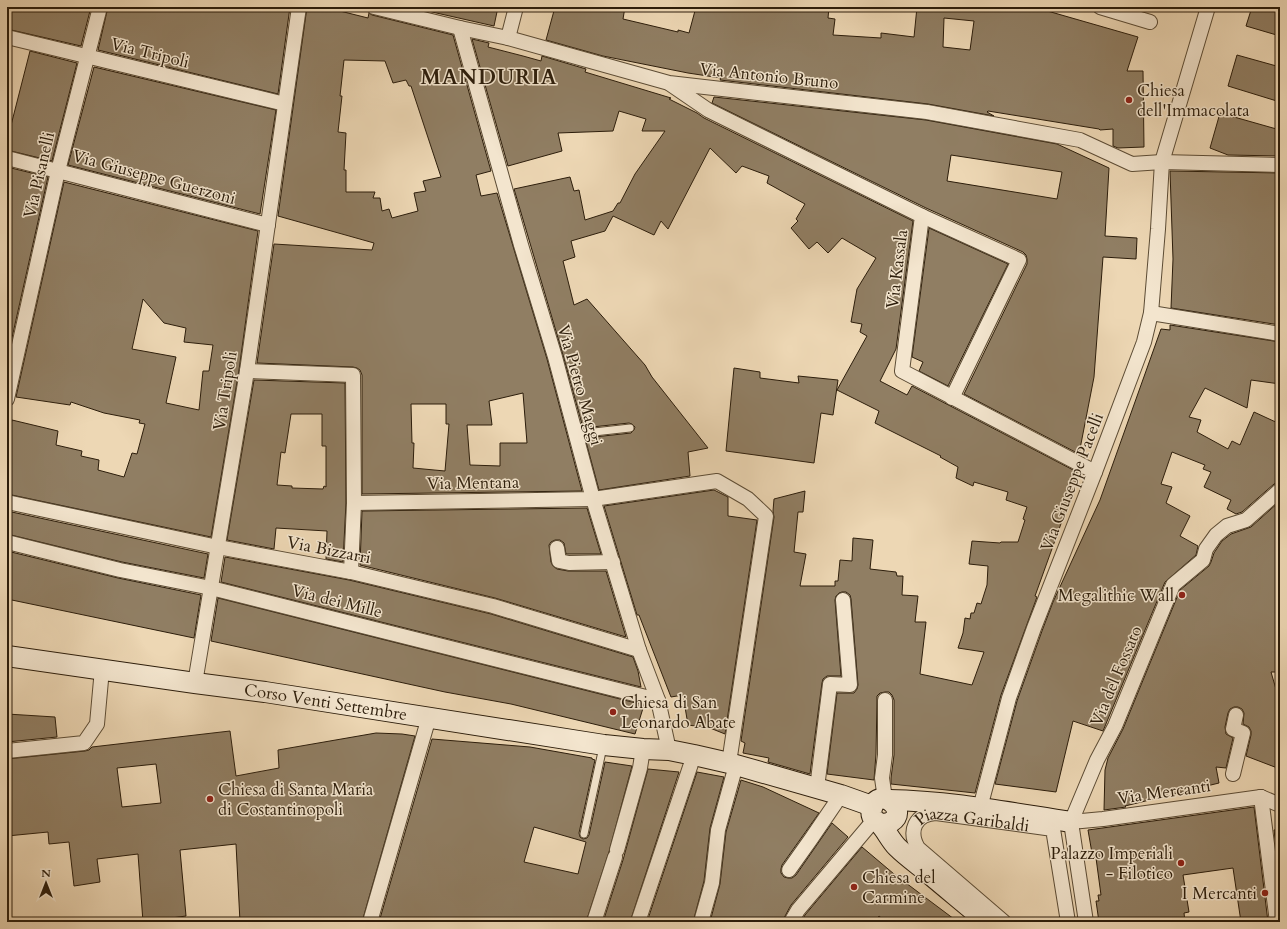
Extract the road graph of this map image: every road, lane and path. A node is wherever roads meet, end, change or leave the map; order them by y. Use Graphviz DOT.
graph roads {
  1 [pos="100,7"];
  2 [pos="299,7"];
  3 [pos="374,7"];
  4 [pos="516,7"];
  5 [pos="1100,7"];
  6 [pos="1208,7"];
  7 [pos="404,10"];
  8 [pos="1150,22"];
  9 [pos="460,28"];
  10 [pos="7,37"];
  11 [pos="508,38"];
  12 [pos="87,56"];
  13 [pos="669,83"];
  14 [pos="285,104"];
  15 [pos="7,158"];
  16 [pos="1162,162"];
  17 [pos="1280,165"];
  18 [pos="58,171"];
  19 [pos="922,216"];
  20 [pos="268,225"];
  21 [pos="1151,313"];
  22 [pos="1280,334"];
  23 [pos="247,371"];
  24 [pos="952,398"];
  25 [pos="7,399"];
  26 [pos="630,428"];
  27 [pos="576,434"];
  28 [pos="1095,472"];
  29 [pos="1280,490"];
  30 [pos="593,499"];
  31 [pos="7,502"];
  32 [pos="354,503"];
  33 [pos="7,542"];
  34 [pos="218,547"];
  35 [pos="557,548"];
  36 [pos="613,562"];
  37 [pos="351,572"];
  38 [pos="211,588"];
  39 [pos="843,600"];
  40 [pos="639,650"];
  41 [pos="7,656"];
  42 [pos="102,669"];
  43 [pos="194,683"];
  44 [pos="658,700"];
  45 [pos="885,700"];
  46 [pos="1236,715"];
  47 [pos="429,718"];
  48 [pos="604,745"];
  49 [pos="643,749"];
  50 [pos="669,750"];
  51 [pos="7,751"];
  52 [pos="694,755"];
  53 [pos="733,764"];
  54 [pos="1233,774"];
  55 [pos="817,788"];
  56 [pos="841,794"];
  57 [pos="1261,797"];
  58 [pos="1280,805"];
  59 [pos="980,808"];
  60 [pos="880,809"];
  61 [pos="1071,822"];
  62 [pos="584,834"];
  63 [pos="789,870"];
  64 [pos="370,922"];
  65 [pos="594,922"];
  66 [pos="638,922"];
  67 [pos="701,922"];
  68 [pos="791,922"];
  69 [pos="987,922"];
  70 [pos="1004,922"];
  71 [pos="1068,922"];
  72 [pos="1086,922"];
  73 [pos="1277,922"];
  1 -- 12 [label="street, Via Pisanelli"];
  2 -- 14 [label="street, Via Tripoli"];
  3 -- 7 [label="street, Via Antonio Bruno"];
  4 -- 11 [label="street"];
  5 -- 8 [label="street"];
  6 -- 16 [label="street, Via Giuseppe Pacelli"];
  7 -- 9 [label="street, Via Antonio Bruno"];
  9 -- 11 [label="street, Via Antonio Bruno"];
  9 -- 27 [label="street, Via Pietro Maggi"];
  10 -- 12 [label="street, Via Tripoli"];
  11 -- 13 [label="street, Via Antonio Bruno"];
  12 -- 14 [label="street, Via Tripoli"];
  12 -- 18 [label="street, Via Pisanelli"];
  13 -- 16 [label="street, Via Antonio Bruno"];
  13 -- 19 [label="street, Via Kassala"];
  14 -- 20 [label="street, Via Tripoli"];
  15 -- 18 [label="street, Via Giuseppe Guerzoni"];
  16 -- 17 [label="street, Via Antonio Bruno"];
  16 -- 21 [label="street, Via Giuseppe Pacelli"];
  18 -- 20 [label="street, Via Giuseppe Guerzoni"];
  18 -- 25 [label="street, Via Pisanelli"];
  19 -- 24 [label="street, Via Kassala"];
  19 -- 24 [label="street"];
  20 -- 23 [label="street, Via Tripoli"];
  21 -- 22 [label="street"];
  21 -- 28 [label="street, Via Giuseppe Pacelli"];
  23 -- 32 [label="street"];
  23 -- 34 [label="street, Via Tripoli"];
  24 -- 28 [label="street, Via Kassala"];
  26 -- 27 [label="lane"];
  27 -- 30 [label="street, Via Pietro Maggi"];
  28 -- 59 [label="street, Via Giuseppe Pacelli"];
  29 -- 61 [label="street, Via del Fossato"];
  30 -- 32 [label="street, Via Mentana"];
  30 -- 36 [label="street, Via Pietro Maggi"];
  30 -- 53 [label="street, Via Mentana"];
  31 -- 34 [label="street, Via Bizzarri"];
  32 -- 37 [label="street"];
  33 -- 38 [label="street, Via dei Mille"];
  34 -- 37 [label="street, Via Bizzarri"];
  34 -- 38 [label="street, Via Tripoli"];
  35 -- 36 [label="street"];
  36 -- 40 [label="street, Via Pietro Maggi"];
  37 -- 40 [label="street, Via Bizzarri"];
  38 -- 43 [label="street, Via Tripoli"];
  38 -- 44 [label="street, Via dei Mille"];
  39 -- 55 [label="street"];
  40 -- 44 [label="street, Via Pietro Maggi"];
  41 -- 42 [label="street, Corso Venti Settembre"];
  42 -- 43 [label="street, Corso Venti Settembre"];
  42 -- 51 [label="street"];
  43 -- 47 [label="street, Corso Venti Settembre"];
  44 -- 50 [label="street, Via Pietro Maggi"];
  45 -- 60 [label="street"];
  46 -- 54 [label="street"];
  47 -- 48 [label="street, Corso Venti Settembre"];
  47 -- 64 [label="street"];
  48 -- 49 [label="street, Corso Venti Settembre"];
  48 -- 62 [label="lane"];
  49 -- 50 [label="street, Corso Venti Settembre"];
  49 -- 65 [label="street"];
  50 -- 52 [label="street, Corso Venti Settembre"];
  52 -- 53 [label="street, Corso Venti Settembre"];
  52 -- 66 [label="street"];
  53 -- 55 [label="street"];
  53 -- 67 [label="street"];
  55 -- 56 [label="street"];
  56 -- 60 [label="street"];
  56 -- 63 [label="street"];
  57 -- 58 [label="street"];
  57 -- 61 [label="street, Via Mercanti"];
  57 -- 73 [label="street"];
  59 -- 60 [label="street, Piazza Garibaldi"];
  59 -- 61 [label="street, Piazza Garibaldi"];
  60 -- 68 [label="street"];
  60 -- 69 [label="street, Piazza Garibaldi"];
  61 -- 72 [label="street"];
  70 -- 71 [label="street, Piazza Garibaldi"];
}
